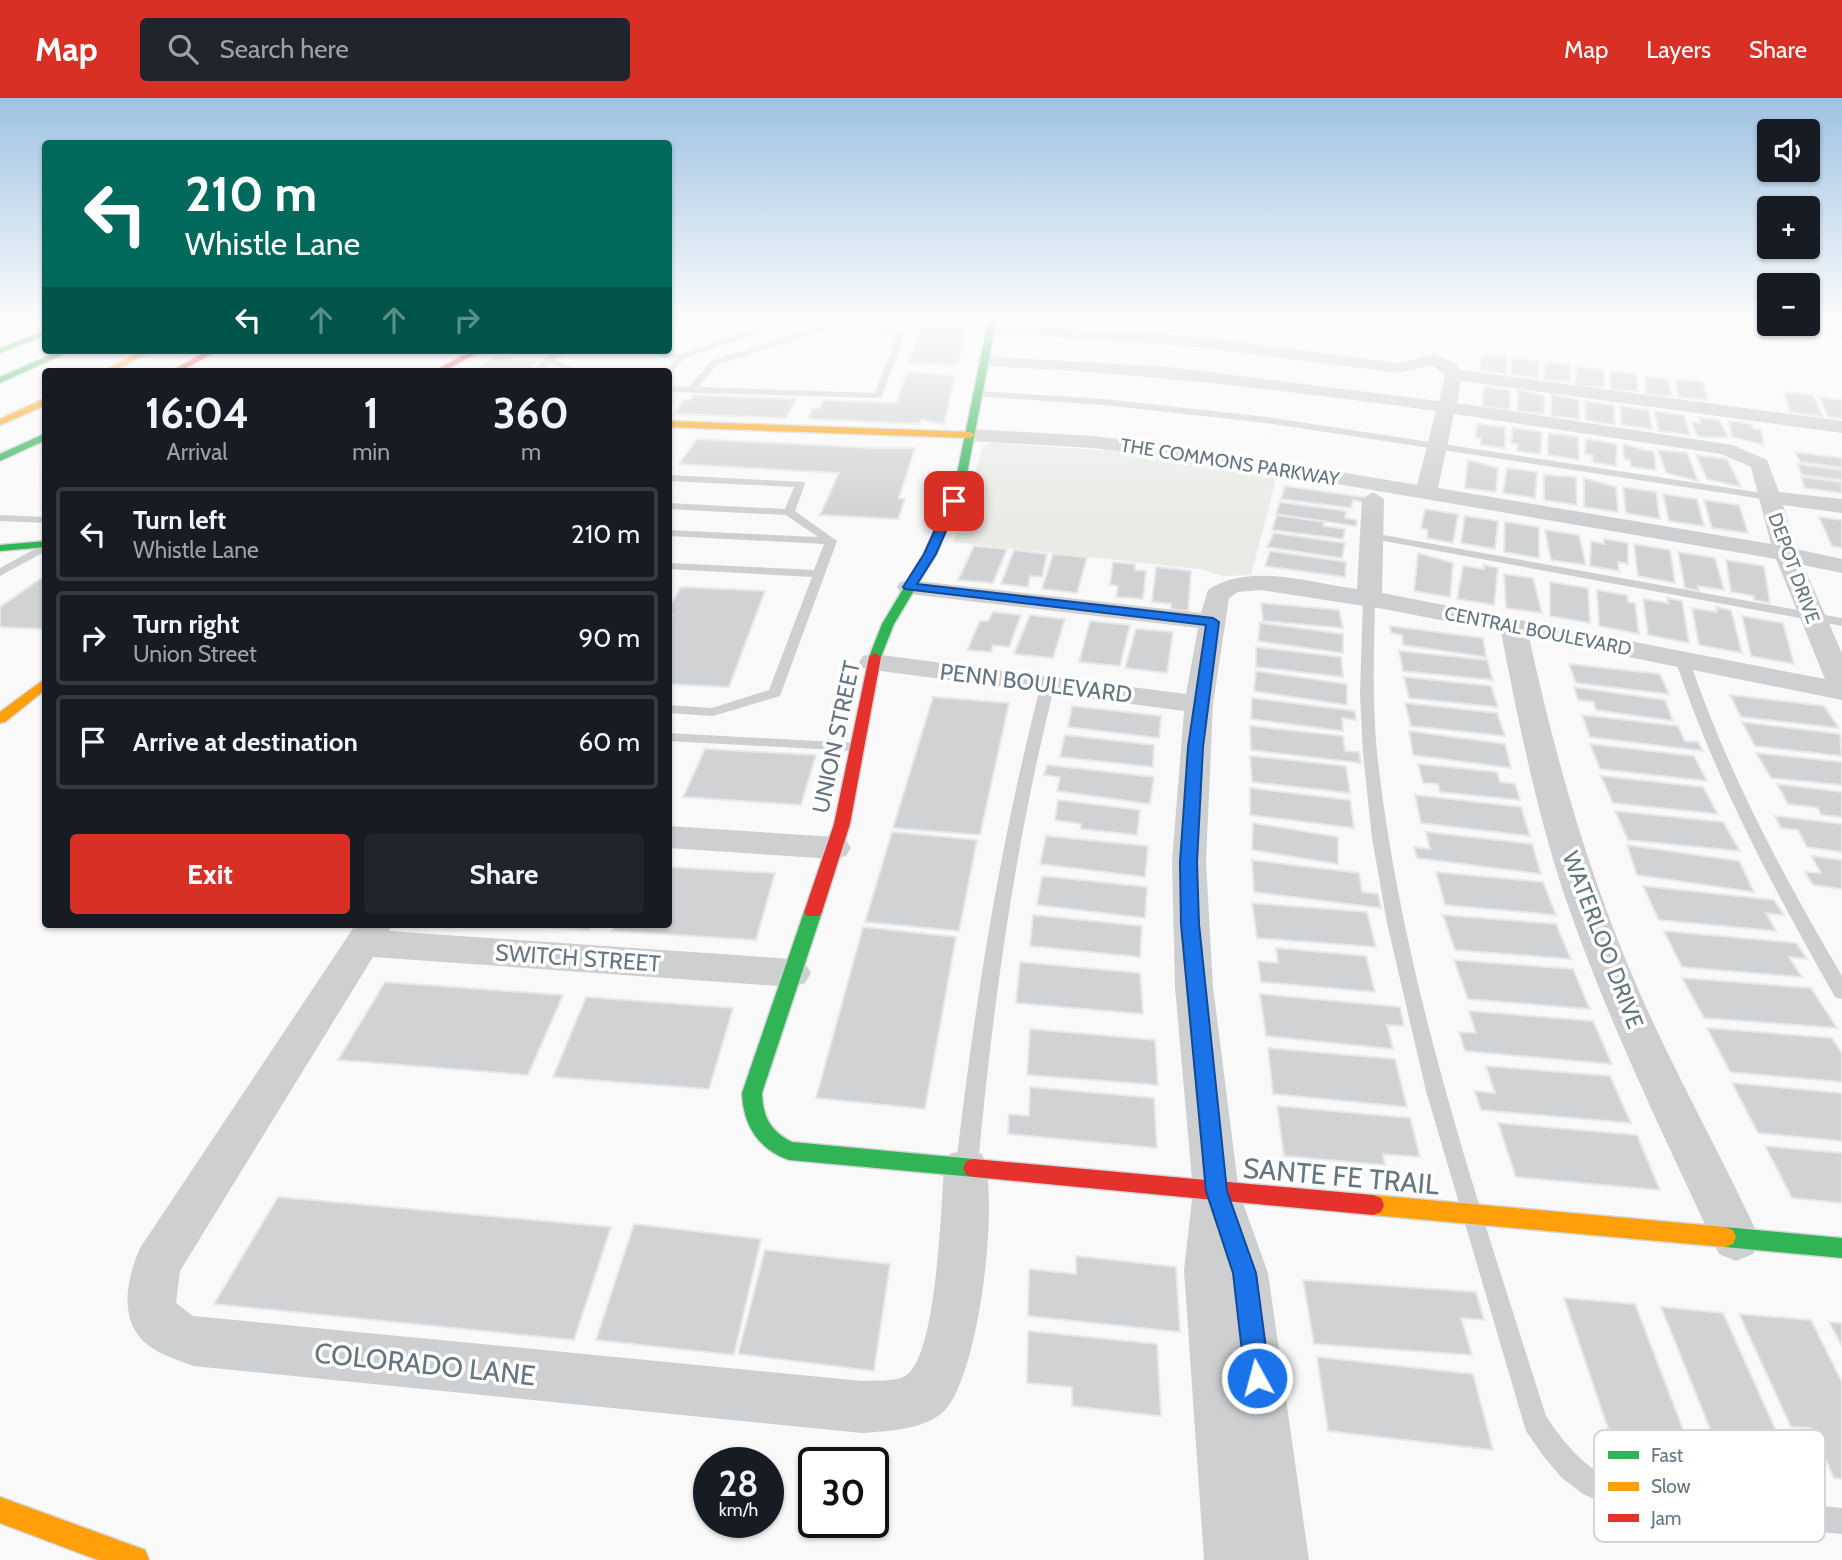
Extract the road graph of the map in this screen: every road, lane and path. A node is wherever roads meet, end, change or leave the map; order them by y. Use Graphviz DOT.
graph roads {
  1 [pos="695,385"];
  2 [pos="882,385"];
  3 [pos="980,385"];
  4 [pos="1276,385"];
  5 [pos="1452,385"];
  6 [pos="1530,385"];
  7 [pos="672,389"];
  8 [pos="692,389"];
  9 [pos="978,394"];
  10 [pos="42,403"];
  11 [pos="1448,410"];
  12 [pos="0,422"];
  13 [pos="672,424"];
  14 [pos="1842,427"];
  15 [pos="970,435"];
  16 [pos="42,438"];
  17 [pos="1438,447"];
  18 [pos="0,458"];
  19 [pos="672,478"];
  20 [pos="1426,493"];
  21 [pos="1769,497"];
  22 [pos="1373,499"];
  23 [pos="672,506"];
  24 [pos="1842,506"];
  25 [pos="789,512"];
  26 [pos="0,518"];
  27 [pos="42,520"];
  28 [pos="672,533"];
  29 [pos="1372,536"];
  30 [pos="831,541"];
  31 [pos="42,545"];
  32 [pos="42,547"];
  33 [pos="0,548"];
  34 [pos="1786,554"];
  35 [pos="1842,558"];
  36 [pos="672,566"];
  37 [pos="1842,566"];
  38 [pos="0,573"];
  39 [pos="819,574"];
  40 [pos="909,587"];
  41 [pos="1369,599"];
  42 [pos="1810,616"];
  43 [pos="1213,622"];
  44 [pos="1842,622"];
  45 [pos="1513,626"];
  46 [pos="1682,659"];
  47 [pos="873,662"];
  48 [pos="41,675"];
  49 [pos="1048,684"];
  50 [pos="1842,685"];
  51 [pos="1842,691"];
  52 [pos="0,697"];
  53 [pos="1199,704"];
  54 [pos="672,709"];
  55 [pos="0,719"];
  56 [pos="672,737"];
  57 [pos="855,747"];
  58 [pos="672,837"];
  59 [pos="834,848"];
  60 [pos="369,933"];
  61 [pos="792,973"];
  62 [pos="1842,992"];
  63 [pos="757,1131"];
  64 [pos="967,1168"];
  65 [pos="1216,1191"];
  66 [pos="1473,1214"];
  67 [pos="1737,1239"];
  68 [pos="1842,1248"];
  69 [pos="1594,1487"];
  70 [pos="0,1510"];
  71 [pos="135,1560"];
  72 [pos="1233,1560"];
  73 [pos="1280,1560"];
  1 -- 8 [label="lane"];
  2 -- 8 [label="lane"];
  3 -- 9 [label="main road, UNION STREET"];
  4 -- 11 [label="street"];
  5 -- 11 [label="street"];
  6 -- 14 [label="street"];
  7 -- 8 [label="lane"];
  9 -- 15 [label="main road, UNION STREET"];
  9 -- 17 [label="lane"];
  10 -- 12 [label="main road"];
  11 -- 17 [label="street"];
  11 -- 21 [label="street, DEPOT DRIVE"];
  13 -- 15 [label="main road, THE COMMONS PARKWAY"];
  15 -- 20 [label="street, THE COMMONS PARKWAY"];
  15 -- 40 [label="main road, UNION STREET"];
  16 -- 18 [label="main road"];
  17 -- 20 [label="street"];
  17 -- 21 [label="lane"];
  19 -- 25 [label="lane"];
  20 -- 34 [label="street, THE COMMONS PARKWAY"];
  21 -- 24 [label="street"];
  21 -- 34 [label="street, DEPOT DRIVE"];
  22 -- 29 [label="street"];
  23 -- 25 [label="lane"];
  25 -- 30 [label="lane"];
  26 -- 27 [label="lane"];
  28 -- 30 [label="lane"];
  29 -- 41 [label="street"];
  29 -- 42 [label="lane"];
  30 -- 39 [label="lane"];
  31 -- 33 [label="main road"];
  32 -- 38 [label="lane"];
  34 -- 35 [label="street, THE COMMONS PARKWAY"];
  34 -- 37 [label="street, THE COMMONS PARKWAY"];
  34 -- 42 [label="street, DEPOT DRIVE"];
  36 -- 39 [label="lane"];
  39 -- 54 [label="lane"];
  40 -- 43 [label="street"];
  40 -- 47 [label="main road, UNION STREET"];
  41 -- 43 [label="street, CENTRAL BOULEVARD"];
  41 -- 45 [label="street, CENTRAL BOULEVARD"];
  41 -- 66 [label="lane"];
  42 -- 44 [label="lane"];
  42 -- 50 [label="street, DEPOT DRIVE"];
  43 -- 53 [label="street"];
  45 -- 46 [label="street, CENTRAL BOULEVARD"];
  45 -- 67 [label="street, WATERLOO DRIVE"];
  46 -- 51 [label="street, CENTRAL BOULEVARD"];
  46 -- 62 [label="lane"];
  47 -- 49 [label="street, PENN BOULEVARD"];
  47 -- 57 [label="main road, UNION STREET"];
  48 -- 52 [label="main road"];
  48 -- 55 [label="main road"];
  49 -- 53 [label="street, PENN BOULEVARD"];
  49 -- 64 [label="lane"];
  53 -- 65 [label="street"];
  56 -- 57 [label="lane"];
  57 -- 59 [label="main road, UNION STREET"];
  58 -- 59 [label="street"];
  59 -- 61 [label="main road, UNION STREET"];
  60 -- 61 [label="street, SWITCH STREET"];
  60 -- 64 [label="street, COLORADO LANE"];
  61 -- 63 [label="main road, UNION STREET"];
  63 -- 64 [label="main road, SANTE FE TRAIL"];
  64 -- 65 [label="main road, SANTE FE TRAIL"];
  65 -- 66 [label="main road, SANTE FE TRAIL"];
  65 -- 72 [label="street"];
  65 -- 73 [label="street"];
  66 -- 67 [label="main road, SANTE FE TRAIL"];
  66 -- 69 [label="lane"];
  67 -- 68 [label="main road, SANTE FE TRAIL"];
  70 -- 71 [label="main road"];
}
